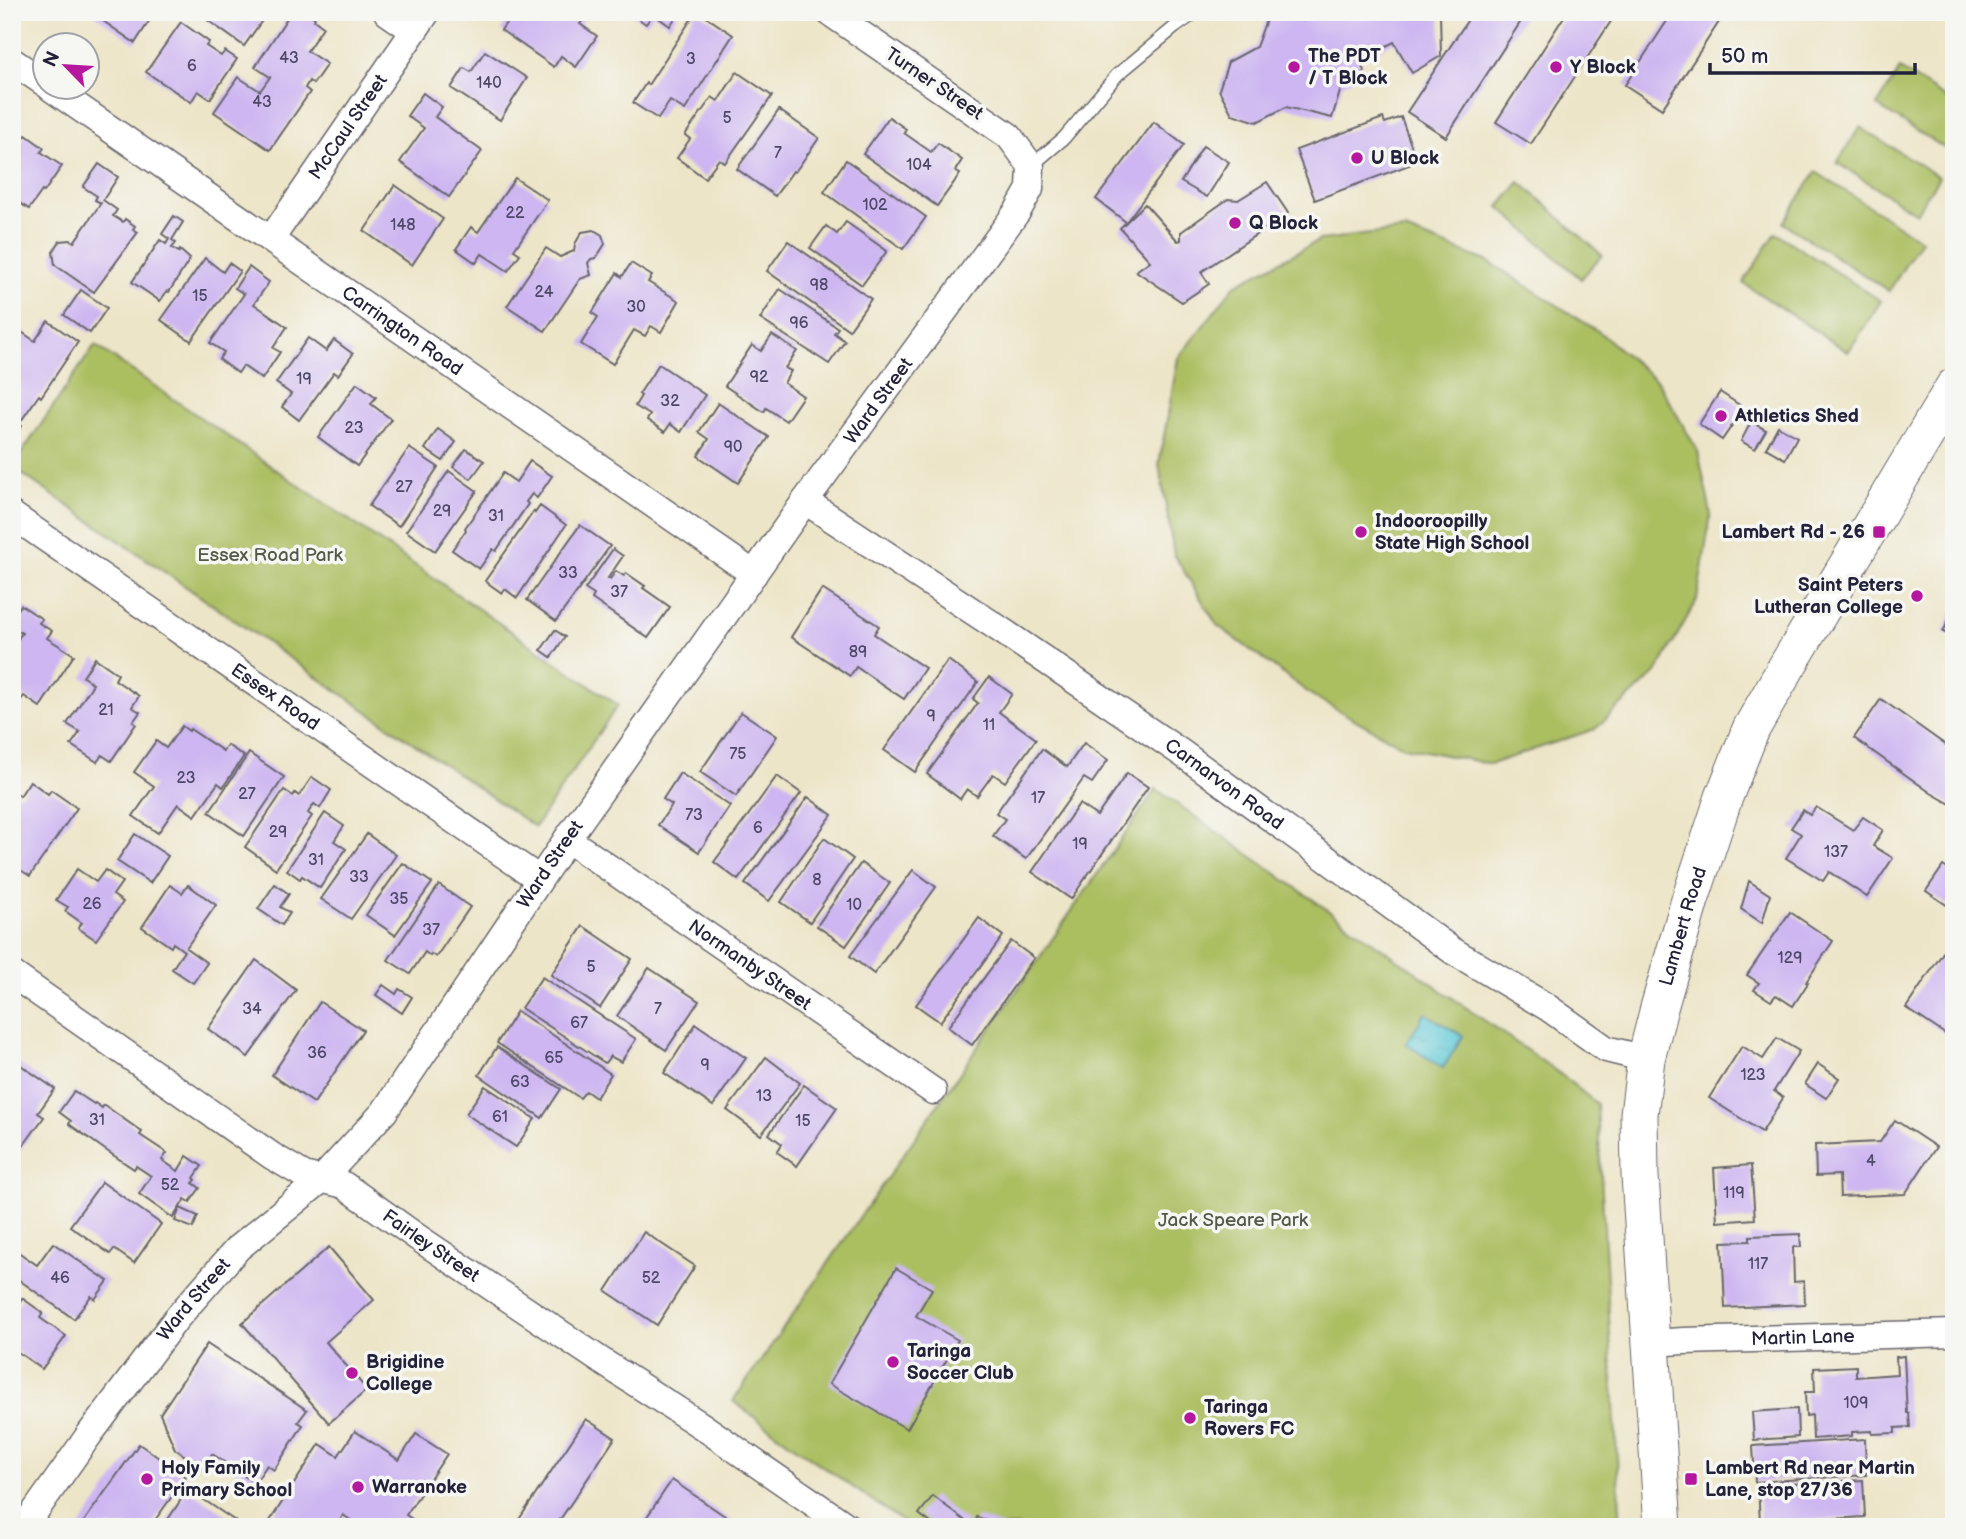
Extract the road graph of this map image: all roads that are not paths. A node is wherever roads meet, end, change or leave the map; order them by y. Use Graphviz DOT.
graph roads {
  1 [pos="387,12"];
  2 [pos="829,12"];
  3 [pos="1196,12"];
  4 [pos="420,21"];
  5 [pos="12,61"];
  6 [pos="32,75"];
  7 [pos="71,102"];
  8 [pos="1031,166"];
  9 [pos="271,239"];
  10 [pos="1954,387"];
  11 [pos="805,500"];
  12 [pos="12,515"];
  13 [pos="754,574"];
  14 [pos="568,839"];
  15 [pos="539,879"];
  16 [pos="12,974"];
  17 [pos="1646,1059"];
  18 [pos="933,1091"];
  19 [pos="321,1180"];
  20 [pos="1954,1332"];
  21 [pos="1651,1343"];
  22 [pos="24,1527"];
  23 [pos="848,1527"];
  24 [pos="1663,1527"];
  1 -- 4 [label="street"];
  2 -- 8 [label="street, Turner Street"];
  3 -- 8 [label="lane"];
  4 -- 9 [label="street, McCaul Street"];
  5 -- 6 [label="street"];
  7 -- 9 [label="street, Carrington Road"];
  8 -- 11 [label="street, Ward Street"];
  9 -- 13 [label="street, Carrington Road"];
  10 -- 17 [label="main road, Lambert Road"];
  11 -- 13 [label="street, Ward Street"];
  11 -- 17 [label="street, Carnarvon Road"];
  12 -- 15 [label="street, Essex Road"];
  13 -- 14 [label="street, Ward Street"];
  14 -- 15 [label="street, Ward Street"];
  14 -- 18 [label="street, Normanby Street"];
  15 -- 19 [label="street, Ward Street"];
  16 -- 19 [label="street, Fairley Street"];
  17 -- 21 [label="main road, Lambert Road"];
  19 -- 22 [label="street, Ward Street"];
  19 -- 23 [label="street, Fairley Street"];
  20 -- 21 [label="street, Martin Lane"];
  21 -- 24 [label="main road, Lambert Road"];
}
